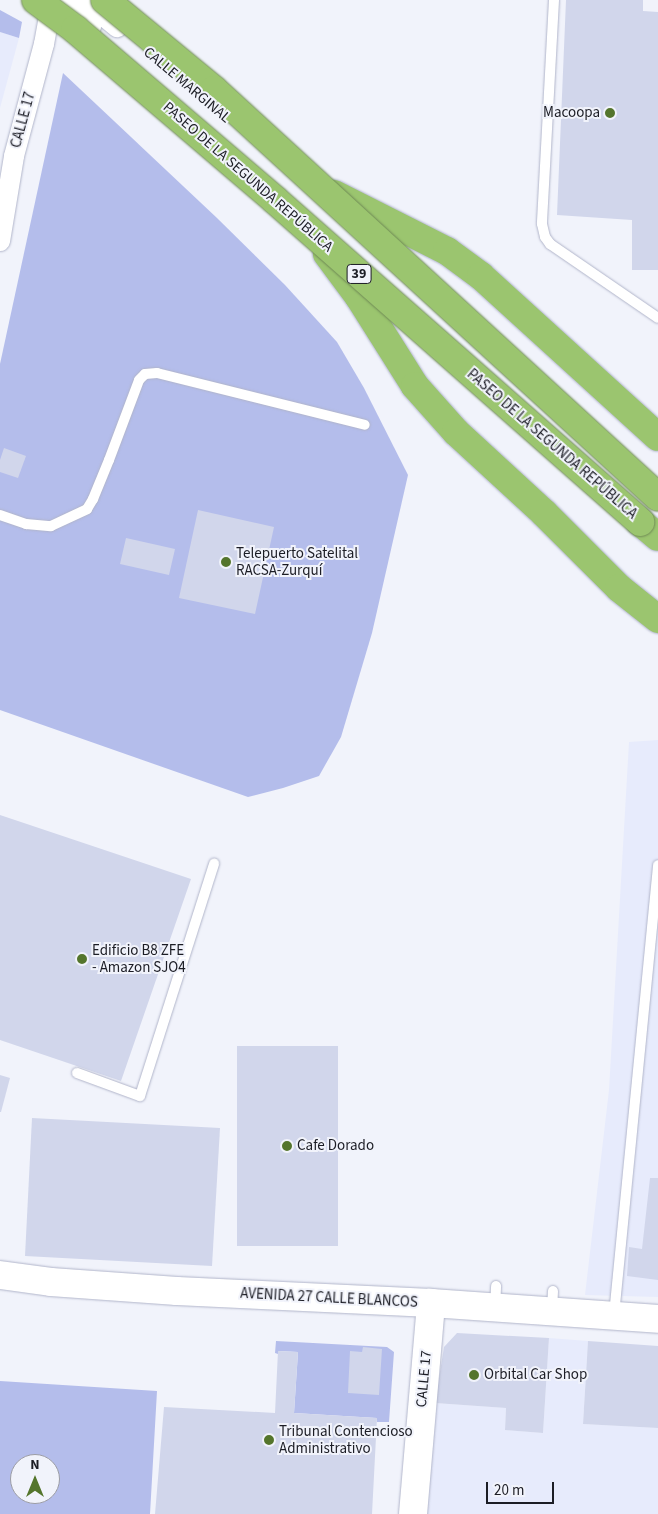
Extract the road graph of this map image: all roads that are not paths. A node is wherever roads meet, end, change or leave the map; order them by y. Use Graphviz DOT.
graph roads {
  1 [pos="36,0"];
  2 [pos="52,0"];
  3 [pos="60,0"];
  4 [pos="84,0"];
  5 [pos="105,0"];
  6 [pos="554,0"];
  7 [pos="283,178"];
  8 [pos="0,241"];
  9 [pos="658,318"];
  10 [pos="364,425"];
  11 [pos="658,437"];
  12 [pos="658,497"];
  13 [pos="544,513"];
  14 [pos="0,515"];
  15 [pos="649,530"];
  16 [pos="658,594"];
  17 [pos="658,619"];
  18 [pos="214,864"];
  19 [pos="658,865"];
  20 [pos="655,935"];
  21 [pos="77,1073"];
  22 [pos="0,1275"];
  23 [pos="431,1304"];
  24 [pos="614,1316"];
  25 [pos="658,1319"];
  26 [pos="413,1514"];
  1 -- 15 [label="highway, PASEO DE LA SEGUNDA REPÚBLICA / 39, bridge"];
  2 -- 8 [label="street, CALLE 17"];
  3 -- 7 [label="street, CALLE MARGINAL"];
  4 -- 7 [label="street, CALLE MARGINAL"];
  5 -- 12 [label="highway, PASEO DE LA SEGUNDA REPÚBLICA / 39, bridge"];
  6 -- 9 [label="lane"];
  7 -- 11 [label="highway"];
  7 -- 13 [label="highway"];
  10 -- 14 [label="lane"];
  13 -- 16 [label="highway"];
  13 -- 17 [label="highway"];
  18 -- 21 [label="lane"];
  19 -- 20 [label="lane"];
  20 -- 24 [label="lane"];
  22 -- 23 [label="main road, AVENIDA 27 CALLE BLANCOS"];
  23 -- 24 [label="main road, AVENIDA 27 CALLE BLANCOS"];
  23 -- 26 [label="main road, CALLE 17"];
  24 -- 25 [label="main road, AVENIDA 27 CALLE BLANCOS"];
}
